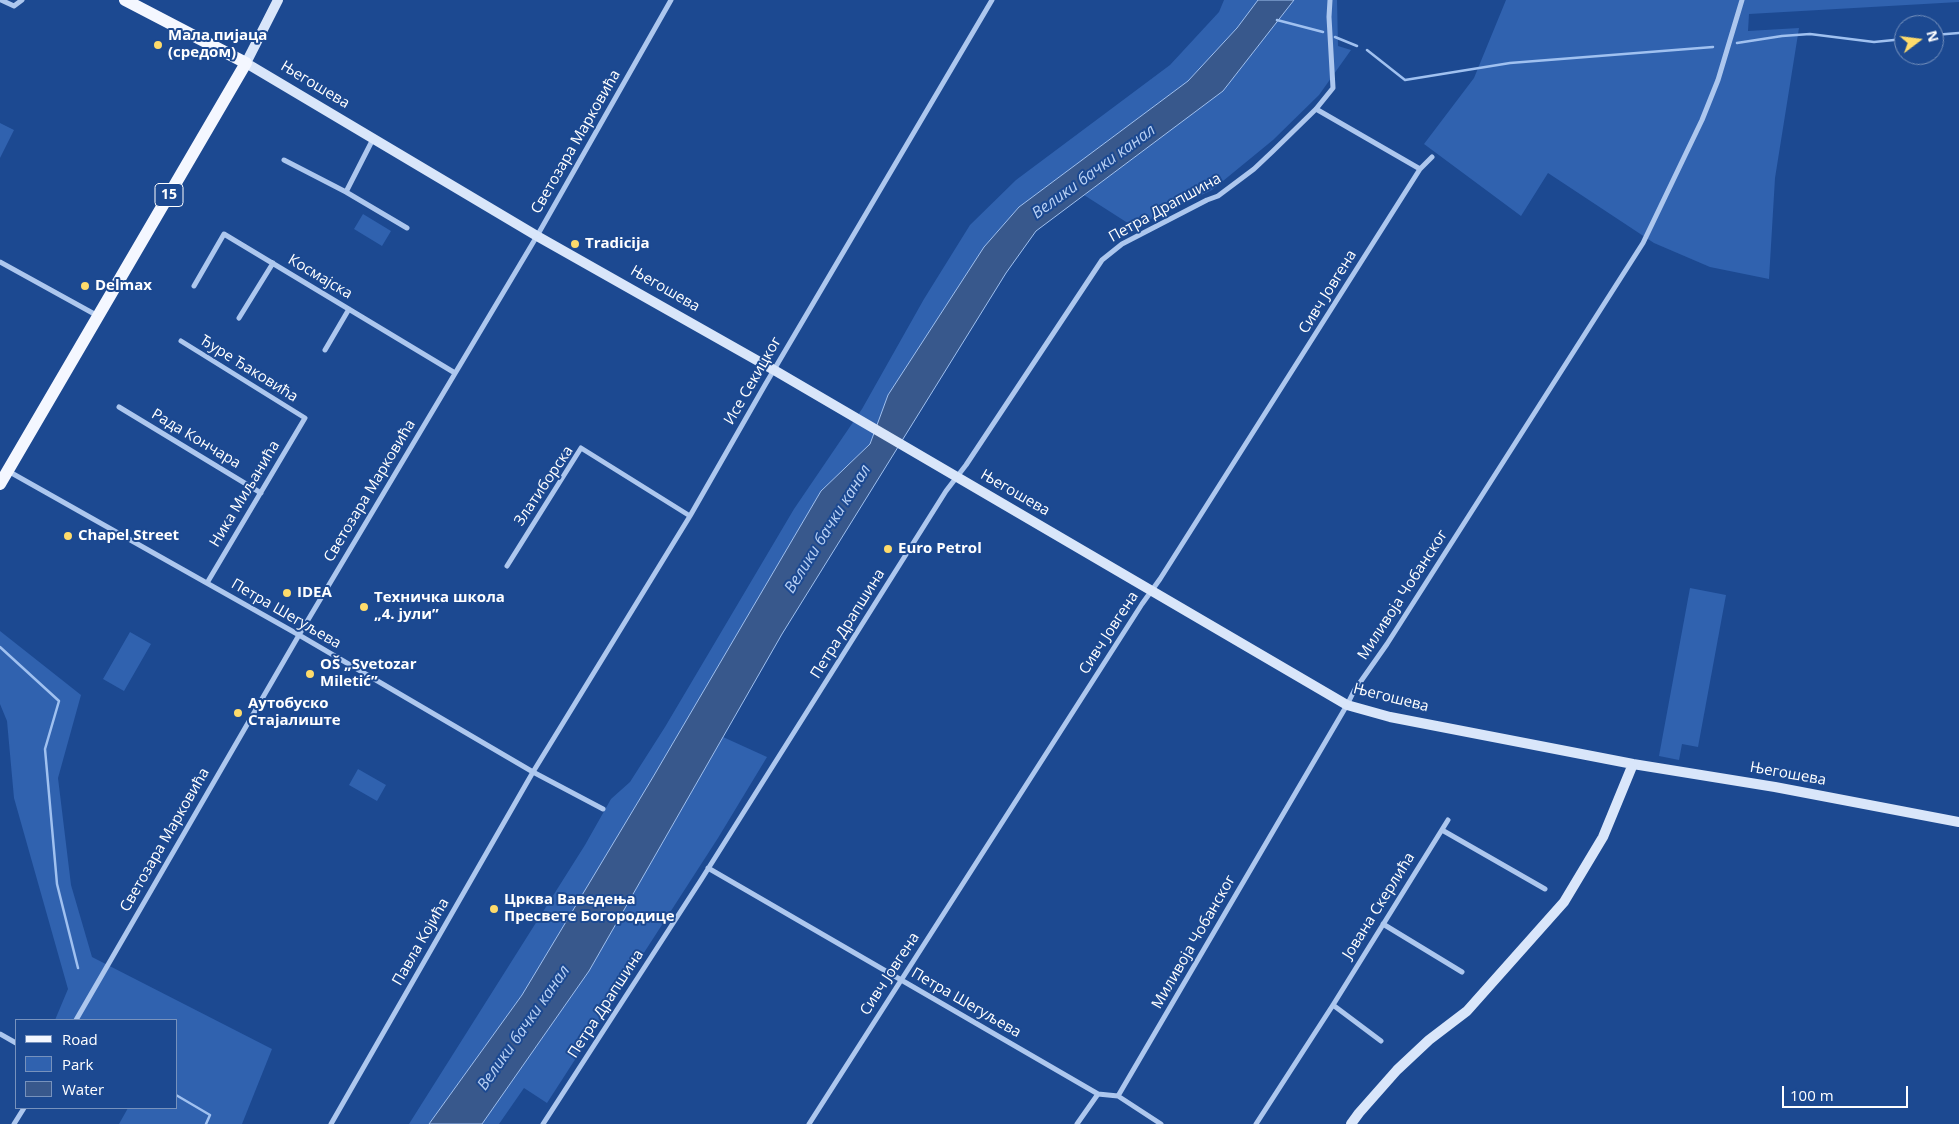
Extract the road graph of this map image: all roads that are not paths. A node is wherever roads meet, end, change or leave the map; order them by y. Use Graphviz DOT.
graph roads {
  1 [pos="2,0"];
  2 [pos="22,0"];
  3 [pos="125,0"];
  4 [pos="278,0"];
  5 [pos="671,0"];
  6 [pos="992,0"];
  7 [pos="1330,0"];
  8 [pos="1742,0"];
  9 [pos="246,63"];
  10 [pos="1316,109"];
  11 [pos="373,138"];
  12 [pos="1432,157"];
  13 [pos="284,160"];
  14 [pos="1420,169"];
  15 [pos="346,192"];
  16 [pos="407,228"];
  17 [pos="537,236"];
  18 [pos="0,262"];
  19 [pos="273,263"];
  20 [pos="194,286"];
  21 [pos="349,309"];
  22 [pos="98,316"];
  23 [pos="238,318"];
  24 [pos="180,341"];
  25 [pos="326,350"];
  26 [pos="774,370"];
  27 [pos="455,373"];
  28 [pos="119,407"];
  29 [pos="305,418"];
  30 [pos="8,471"];
  31 [pos="956,477"];
  32 [pos="0,484"];
  33 [pos="261,493"];
  34 [pos="690,516"];
  35 [pos="507,566"];
  36 [pos="207,583"];
  37 [pos="1152,591"];
  38 [pos="299,635"];
  39 [pos="1347,705"];
  40 [pos="1633,764"];
  41 [pos="532,772"];
  42 [pos="603,809"];
  43 [pos="1448,820"];
  44 [pos="1959,822"];
  45 [pos="1442,830"];
  46 [pos="708,868"];
  47 [pos="1545,890"];
  48 [pos="1383,924"];
  49 [pos="1462,972"];
  50 [pos="901,980"];
  51 [pos="1333,1005"];
  52 [pos="77,1019"];
  53 [pos="0,1034"];
  54 [pos="1380,1041"];
  55 [pos="15,1042"];
  56 [pos="1098,1094"];
  57 [pos="1118,1096"];
  58 [pos="23,1109"];
  59 [pos="14,1124"];
  60 [pos="331,1124"];
  61 [pos="544,1124"];
  62 [pos="809,1124"];
  63 [pos="1077,1124"];
  64 [pos="1161,1124"];
  65 [pos="1256,1124"];
  66 [pos="1351,1124"];
  1 -- 2 [label="street"];
  3 -- 9 [label="main road, Његошева"];
  4 -- 9 [label="street"];
  5 -- 17 [label="street, Светозара Марковића"];
  6 -- 26 [label="street, Исе Секицког"];
  7 -- 10 [label="street, Петра Драпшина"];
  8 -- 39 [label="street, Миливоја Чобанског"];
  9 -- 11 [label="street, Његошева"];
  9 -- 22 [label="main road, 15"];
  10 -- 14 [label="street"];
  10 -- 31 [label="street, Петра Драпшина"];
  11 -- 15 [label="street"];
  11 -- 17 [label="street, Његошева"];
  12 -- 14 [label="street, Сивч Јовгена"];
  13 -- 15 [label="street"];
  14 -- 37 [label="street, Сивч Јовгена"];
  15 -- 16 [label="street"];
  17 -- 26 [label="street, Његошева"];
  17 -- 27 [label="street, Светозара Марковића"];
  18 -- 22 [label="street"];
  19 -- 20 [label="street, Космајска"];
  19 -- 21 [label="street, Космајска"];
  19 -- 23 [label="street"];
  21 -- 25 [label="street"];
  21 -- 27 [label="street, Космајска"];
  22 -- 30 [label="main road, 15"];
  24 -- 29 [label="street, Ђуре Ђаковића"];
  26 -- 31 [label="street, Његошева"];
  26 -- 34 [label="street, Исе Секицког"];
  27 -- 38 [label="street, Светозара Марковића"];
  28 -- 33 [label="street, Рада Кончара"];
  29 -- 33 [label="street, Ника Миљанића"];
  30 -- 32 [label="main road, 15"];
  30 -- 36 [label="street, Петра Шегуљева"];
  31 -- 37 [label="street, Његошева"];
  31 -- 46 [label="street, Петра Драпшина"];
  33 -- 36 [label="street, Ника Миљанића"];
  34 -- 35 [label="street, Златиборска"];
  34 -- 41 [label="street, Исе Секицког"];
  36 -- 38 [label="street, Петра Шегуљева"];
  37 -- 39 [label="street, Његошева"];
  37 -- 50 [label="street, Сивч Јовгена"];
  38 -- 41 [label="street, Петра Шегуљева"];
  38 -- 52 [label="street, Светозара Марковића"];
  39 -- 40 [label="street, Његошева"];
  39 -- 57 [label="street, Миливоја Чобанског"];
  40 -- 44 [label="street, Његошева"];
  40 -- 66 [label="street"];
  41 -- 42 [label="street, Петра Шегуљева"];
  41 -- 60 [label="street, Павла Којића"];
  43 -- 45 [label="street, Јована Скерлића"];
  45 -- 47 [label="street"];
  45 -- 48 [label="street, Јована Скерлића"];
  46 -- 50 [label="street, Петра Шегуљева"];
  46 -- 61 [label="street, Петра Драпшина"];
  48 -- 49 [label="street"];
  48 -- 51 [label="street, Јована Скерлића"];
  50 -- 56 [label="street, Петра Шегуљева"];
  50 -- 62 [label="street, Сивч Јовгена"];
  51 -- 54 [label="street"];
  51 -- 65 [label="street, Јована Скерлића"];
  53 -- 55 [label="street"];
  56 -- 57 [label="street, Петра Шегуљева"];
  56 -- 63 [label="street"];
  57 -- 64 [label="street, Петра Шегуљева"];
  58 -- 59 [label="street"];
}
